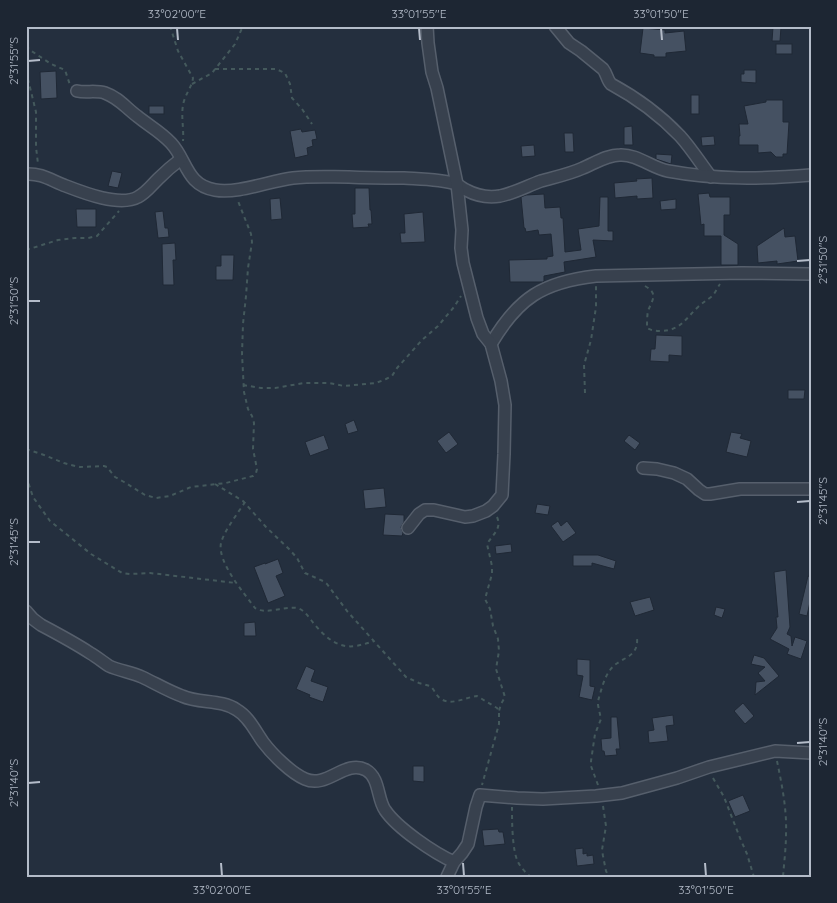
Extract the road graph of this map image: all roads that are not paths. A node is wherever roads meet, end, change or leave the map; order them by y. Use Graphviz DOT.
graph roads {
  1 [pos="427,26"];
  2 [pos="555,26"];
  3 [pos="77,91"];
  4 [pos="182,159"];
  5 [pos="26,174"];
  6 [pos="811,175"];
  7 [pos="711,177"];
  8 [pos="457,184"];
  9 [pos="811,274"];
  10 [pos="491,344"];
  11 [pos="642,468"];
  12 [pos="811,490"];
  13 [pos="408,528"];
  14 [pos="26,611"];
  15 [pos="811,752"];
  16 [pos="454,862"];
  17 [pos="447,877"];
  1 -- 8 [label="street"];
  2 -- 7 [label="street"];
  3 -- 4 [label="street"];
  4 -- 5 [label="street"];
  4 -- 8 [label="street"];
  6 -- 7 [label="street"];
  7 -- 8 [label="street"];
  8 -- 10 [label="street"];
  9 -- 10 [label="street"];
  10 -- 13 [label="street"];
  11 -- 12 [label="street"];
  14 -- 16 [label="street"];
  15 -- 16 [label="street"];
  16 -- 17 [label="street"];
}
